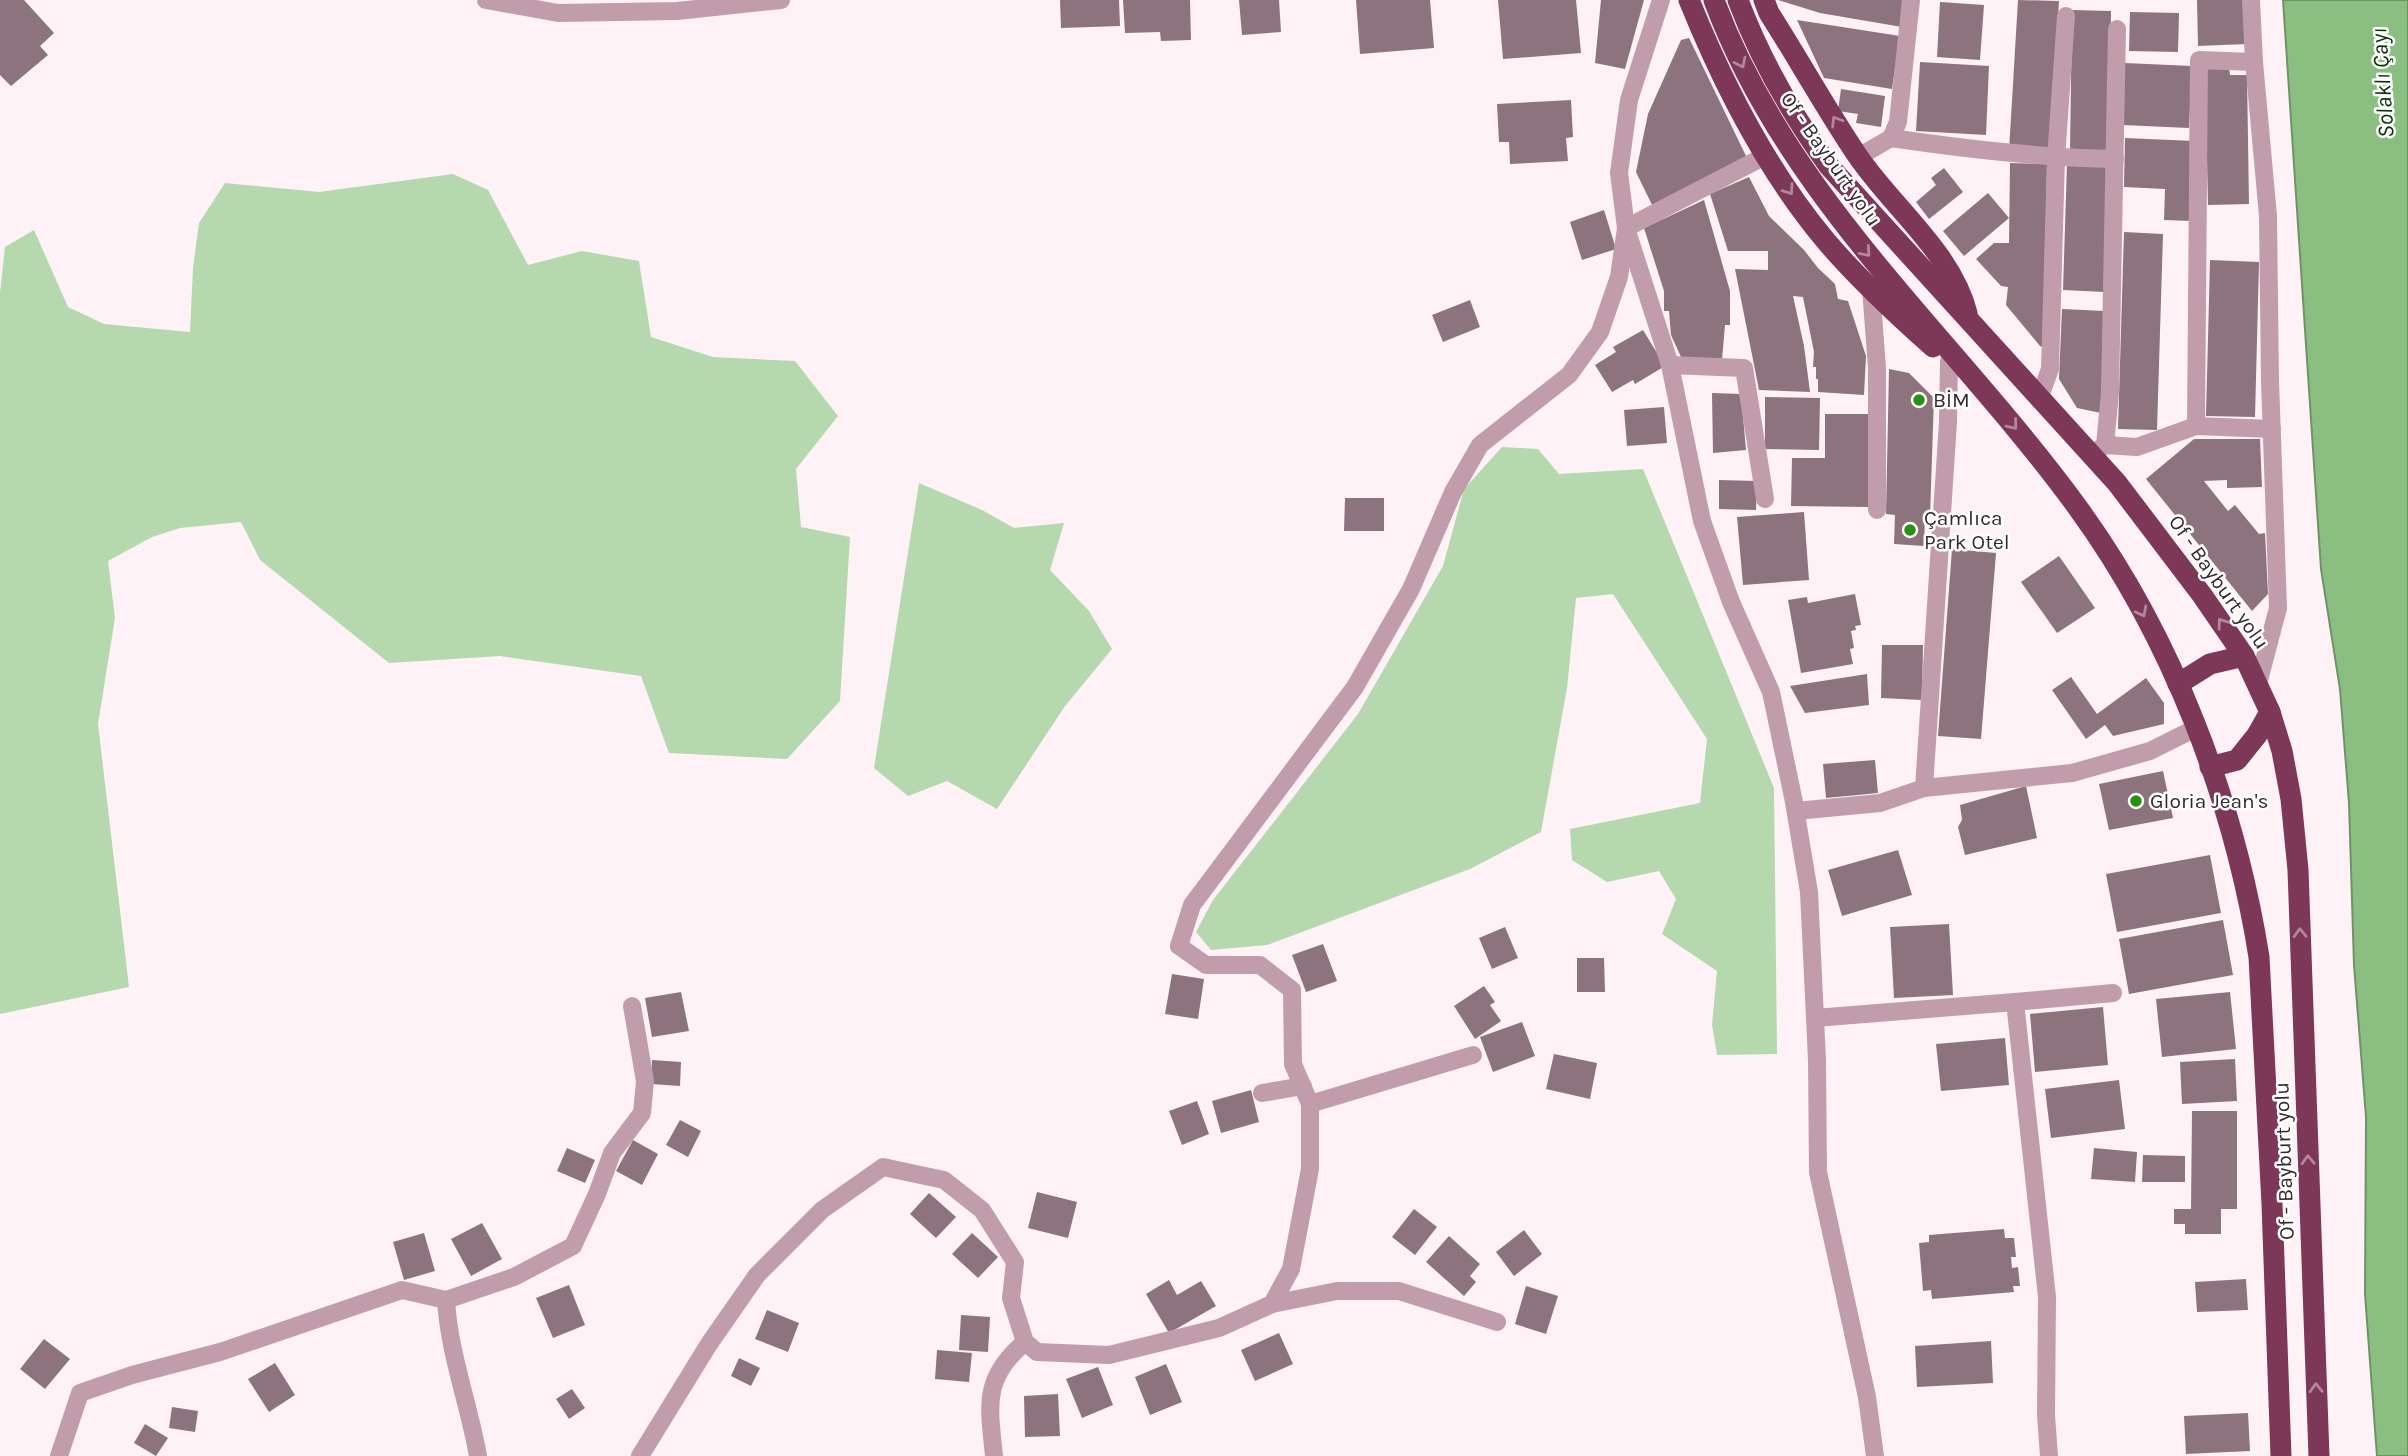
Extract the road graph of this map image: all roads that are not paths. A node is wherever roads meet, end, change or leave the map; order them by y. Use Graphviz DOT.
graph roads {
  1 [pos="486,0"];
  2 [pos="781,0"];
  3 [pos="1661,0"];
  4 [pos="1689,0"];
  5 [pos="1714,0"];
  6 [pos="1738,0"];
  7 [pos="1765,0"];
  8 [pos="1911,0"];
  9 [pos="2251,0"];
  10 [pos="509,2"];
  11 [pos="2066,16"];
  12 [pos="2117,29"];
  13 [pos="2254,62"];
  14 [pos="1891,138"];
  15 [pos="1767,155"];
  16 [pos="1858,157"];
  17 [pos="2056,158"];
  18 [pos="2116,159"];
  19 [pos="1626,228"];
  20 [pos="1871,288"];
  21 [pos="1968,318"];
  22 [pos="1949,361"];
  23 [pos="1670,365"];
  24 [pos="1989,397"];
  25 [pos="2039,399"];
  26 [pos="2196,426"];
  27 [pos="2272,429"];
  28 [pos="2099,450"];
  29 [pos="1765,499"];
  30 [pos="1877,510"];
  31 [pos="2244,656"];
  32 [pos="2178,684"];
  33 [pos="2258,684"];
  34 [pos="2270,712"];
  35 [pos="2196,729"];
  36 [pos="2210,767"];
  37 [pos="1924,788"];
  38 [pos="1796,811"];
  39 [pos="2113,993"];
  40 [pos="2015,1002"];
  41 [pos="632,1006"];
  42 [pos="1815,1018"];
  43 [pos="1473,1055"];
  44 [pos="1303,1086"];
  45 [pos="1262,1093"];
  46 [pos="1310,1104"];
  47 [pos="446,1300"];
  48 [pos="1272,1304"];
  49 [pos="1497,1322"];
  50 [pos="1025,1342"];
  51 [pos="60,1456"];
  52 [pos="478,1456"];
  53 [pos="640,1456"];
  54 [pos="994,1456"];
  55 [pos="1875,1456"];
  56 [pos="2049,1456"];
  57 [pos="2281,1456"];
  58 [pos="2319,1456"];
  1 -- 10 [label="street"];
  2 -- 10 [label="street"];
  3 -- 19 [label="street"];
  4 -- 15 [label="highway"];
  5 -- 24 [label="highway, Of - Bayburt yolu, one-way"];
  6 -- 21 [label="highway, Of - Bayburt yolu"];
  16 -- 7 [label="highway, one-way"];
  8 -- 14 [label="street"];
  9 -- 13 [label="street"];
  11 -- 17 [label="street"];
  12 -- 18 [label="street"];
  13 -- 26 [label="street"];
  13 -- 27 [label="street"];
  14 -- 16 [label="street"];
  14 -- 17 [label="street"];
  15 -- 19 [label="street"];
  15 -- 20 [label="highway, one-way"];
  16 -- 21 [label="highway"];
  17 -- 18 [label="street"];
  17 -- 25 [label="street"];
  18 -- 28 [label="street"];
  19 -- 23 [label="street"];
  19 -- 44 [label="street"];
  20 -- 22 [label="highway"];
  20 -- 30 [label="street"];
  21 -- 25 [label="highway, Of - Bayburt yolu"];
  22 -- 24 [label="highway"];
  22 -- 37 [label="street"];
  23 -- 29 [label="street"];
  23 -- 38 [label="street"];
  24 -- 32 [label="highway, Of - Bayburt yolu, one-way"];
  25 -- 28 [label="highway, Of - Bayburt yolu"];
  26 -- 27 [label="street"];
  26 -- 28 [label="street"];
  27 -- 33 [label="street"];
  31 -- 28 [label="highway, Of - Bayburt yolu, one-way"];
  31 -- 32 [label="highway"];
  31 -- 33 [label="highway, Of - Bayburt yolu"];
  32 -- 35 [label="highway, Of - Bayburt yolu"];
  33 -- 34 [label="highway, Of - Bayburt yolu"];
  34 -- 36 [label="highway"];
  58 -- 34 [label="highway, Of - Bayburt yolu, one-way"];
  35 -- 36 [label="highway, Of - Bayburt yolu"];
  35 -- 37 [label="street"];
  36 -- 57 [label="highway, Of - Bayburt yolu"];
  37 -- 38 [label="street"];
  38 -- 42 [label="street"];
  39 -- 40 [label="street"];
  40 -- 42 [label="street"];
  40 -- 56 [label="street"];
  41 -- 47 [label="street"];
  42 -- 55 [label="street"];
  43 -- 46 [label="street"];
  44 -- 45 [label="street"];
  44 -- 46 [label="street"];
  46 -- 48 [label="street"];
  47 -- 51 [label="street"];
  47 -- 52 [label="street"];
  48 -- 49 [label="street"];
  48 -- 50 [label="street"];
  50 -- 53 [label="street"];
  50 -- 54 [label="street"];
}
